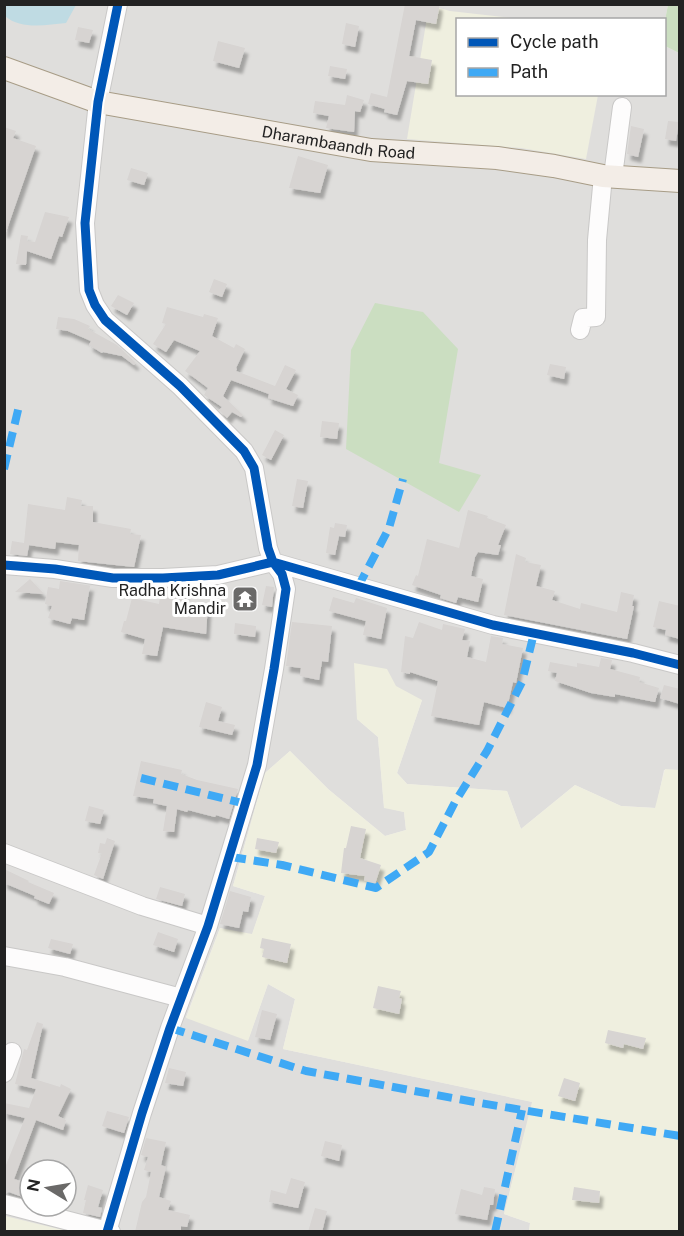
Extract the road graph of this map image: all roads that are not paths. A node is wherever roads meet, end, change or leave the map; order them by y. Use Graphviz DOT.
graph roads {
  1 [pos="118,4"];
  2 [pos="4,68"];
  3 [pos="98,102"];
  4 [pos="622,107"];
  5 [pos="608,176"];
  6 [pos="680,181"];
  7 [pos="580,330"];
  8 [pos="273,562"];
  9 [pos="4,565"];
  10 [pos="680,665"];
  11 [pos="4,853"];
  12 [pos="208,926"];
  13 [pos="4,956"];
  14 [pos="182,998"];
  15 [pos="12,1052"];
  16 [pos="4,1073"];
  17 [pos="4,1204"];
  18 [pos="109,1231"];
  1 -- 3 [label="street"];
  2 -- 3 [label="main road, Dharambaandh Road"];
  3 -- 5 [label="main road, Dharambaandh Road"];
  3 -- 8 [label="street"];
  4 -- 5 [label="street"];
  5 -- 6 [label="main road, Dharambaandh Road"];
  5 -- 7 [label="street"];
  8 -- 9 [label="street"];
  8 -- 10 [label="street"];
  8 -- 12 [label="street"];
  11 -- 12 [label="street"];
  12 -- 14 [label="street"];
  13 -- 14 [label="street"];
  14 -- 18 [label="street"];
  15 -- 16 [label="street"];
  17 -- 18 [label="street"];
}
